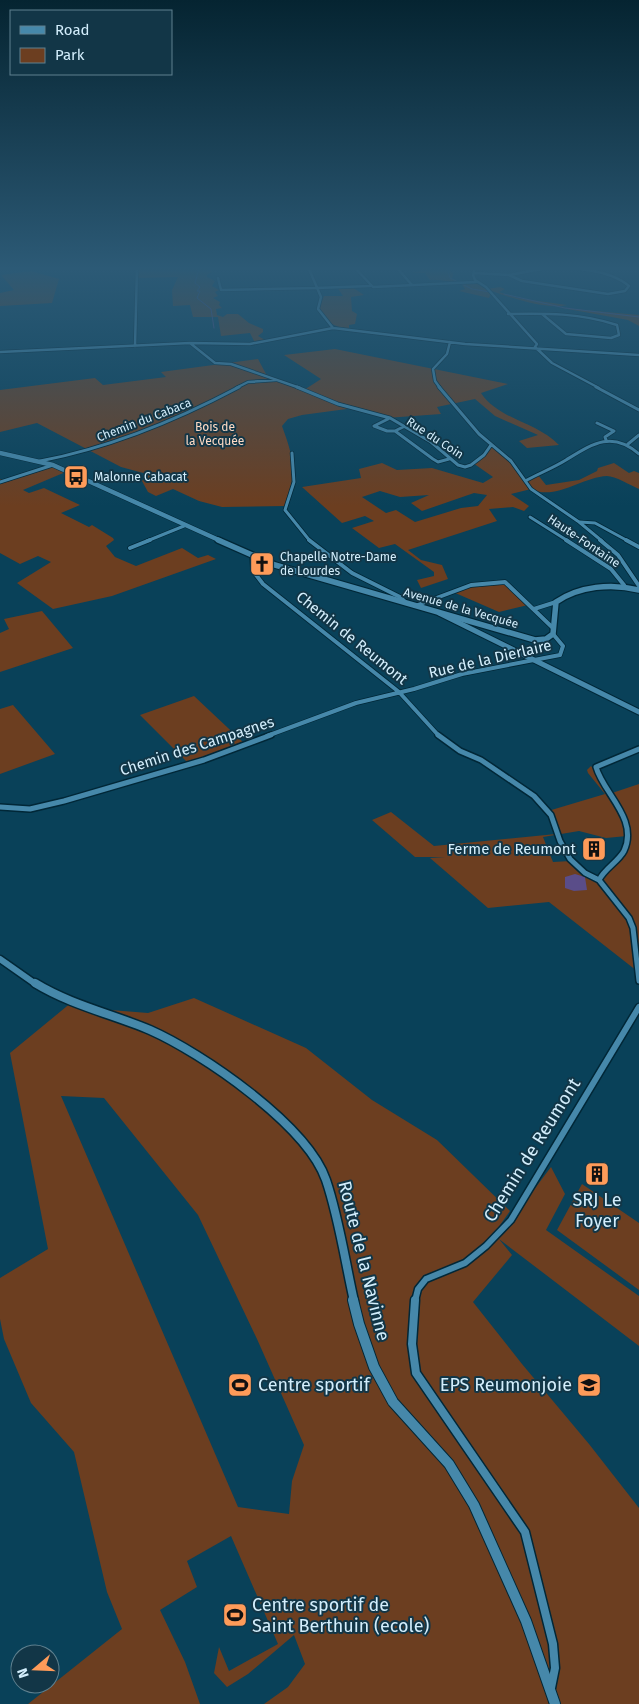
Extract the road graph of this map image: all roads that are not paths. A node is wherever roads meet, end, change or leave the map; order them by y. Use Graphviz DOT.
graph roads {
  1 [pos="535,347"];
  2 [pos="101,348"];
  3 [pos="196,348"];
  4 [pos="449,348"];
  5 [pos="542,348"];
  6 [pos="0,352"];
  7 [pos="639,355"];
  8 [pos="279,380"];
  9 [pos="639,410"];
  10 [pos="390,418"];
  11 [pos="597,423"];
  12 [pos="403,427"];
  13 [pos="395,431"];
  14 [pos="639,435"];
  15 [pos="606,440"];
  16 [pos="628,444"];
  17 [pos="491,445"];
  18 [pos="0,453"];
  19 [pos="292,453"];
  20 [pos="639,454"];
  21 [pos="448,459"];
  22 [pos="40,461"];
  23 [pos="53,465"];
  24 [pos="527,480"];
  25 [pos="0,482"];
  26 [pos="530,517"];
  27 [pos="579,522"];
  28 [pos="184,526"];
  29 [pos="639,547"];
  30 [pos="130,548"];
  31 [pos="252,556"];
  32 [pos="638,583"];
  33 [pos="624,585"];
  34 [pos="639,590"];
  35 [pos="556,602"];
  36 [pos="405,603"];
  37 [pos="414,606"];
  38 [pos="534,610"];
  39 [pos="439,613"];
  40 [pos="553,632"];
  41 [pos="535,662"];
  42 [pos="399,692"];
  43 [pos="639,711"];
  44 [pos="639,749"];
  45 [pos="0,807"];
  46 [pos="599,880"];
  47 [pos="0,959"];
  48 [pos="639,980"];
  49 [pos="639,1007"];
  50 [pos="551,1689"];
  51 [pos="555,1704"];
  1 -- 9 [label="street"];
  2 -- 6 [label="street"];
  3 -- 8 [label="street, Rue du Coin"];
  4 -- 17 [label="street"];
  5 -- 7 [label="street"];
  8 -- 10 [label="street, Rue du Coin"];
  8 -- 22 [label="street, Chemin du Cabaca"];
  10 -- 12 [label="street, Rue du Coin"];
  10 -- 13 [label="street"];
  11 -- 15 [label="street"];
  12 -- 13 [label="street"];
  12 -- 21 [label="street, Rue du Coin"];
  13 -- 21 [label="street"];
  14 -- 16 [label="street"];
  15 -- 16 [label="street"];
  15 -- 24 [label="street"];
  16 -- 20 [label="street"];
  17 -- 21 [label="street, Rue du Coin"];
  17 -- 24 [label="street"];
  18 -- 22 [label="main road, Avenue de la Vecquée"];
  19 -- 36 [label="street"];
  22 -- 23 [label="main road, Avenue de la Vecquée"];
  23 -- 25 [label="street"];
  23 -- 28 [label="main road, Avenue de la Vecquée"];
  24 -- 27 [label="street"];
  26 -- 33 [label="street, Haute-Fontaine"];
  27 -- 29 [label="street"];
  27 -- 32 [label="street"];
  28 -- 30 [label="street"];
  28 -- 31 [label="main road, Avenue de la Vecquée"];
  31 -- 36 [label="main road, Avenue de la Vecquée"];
  31 -- 42 [label="street, Chemin de Reumont"];
  33 -- 34 [label="main road"];
  33 -- 35 [label="main road"];
  35 -- 38 [label="street"];
  35 -- 40 [label="main road"];
  36 -- 37 [label="main road, Avenue de la Vecquée"];
  37 -- 38 [label="street"];
  37 -- 39 [label="main road, Avenue de la Vecquée"];
  38 -- 40 [label="street"];
  39 -- 40 [label="main road, Avenue de la Vecquée"];
  39 -- 41 [label="street"];
  40 -- 41 [label="street, Rue de la Dierlaire"];
  41 -- 42 [label="street, Rue de la Dierlaire"];
  41 -- 43 [label="street"];
  42 -- 45 [label="street, Chemin des Campagnes"];
  42 -- 46 [label="street, Chemin de Reumont"];
  44 -- 46 [label="street"];
  46 -- 48 [label="street, Chemin de Reumont"];
  47 -- 50 [label="street, Route de la Navinne"];
  49 -- 50 [label="street, Chemin de Reumont"];
  50 -- 51 [label="street, Route de la Navinne"];
}
